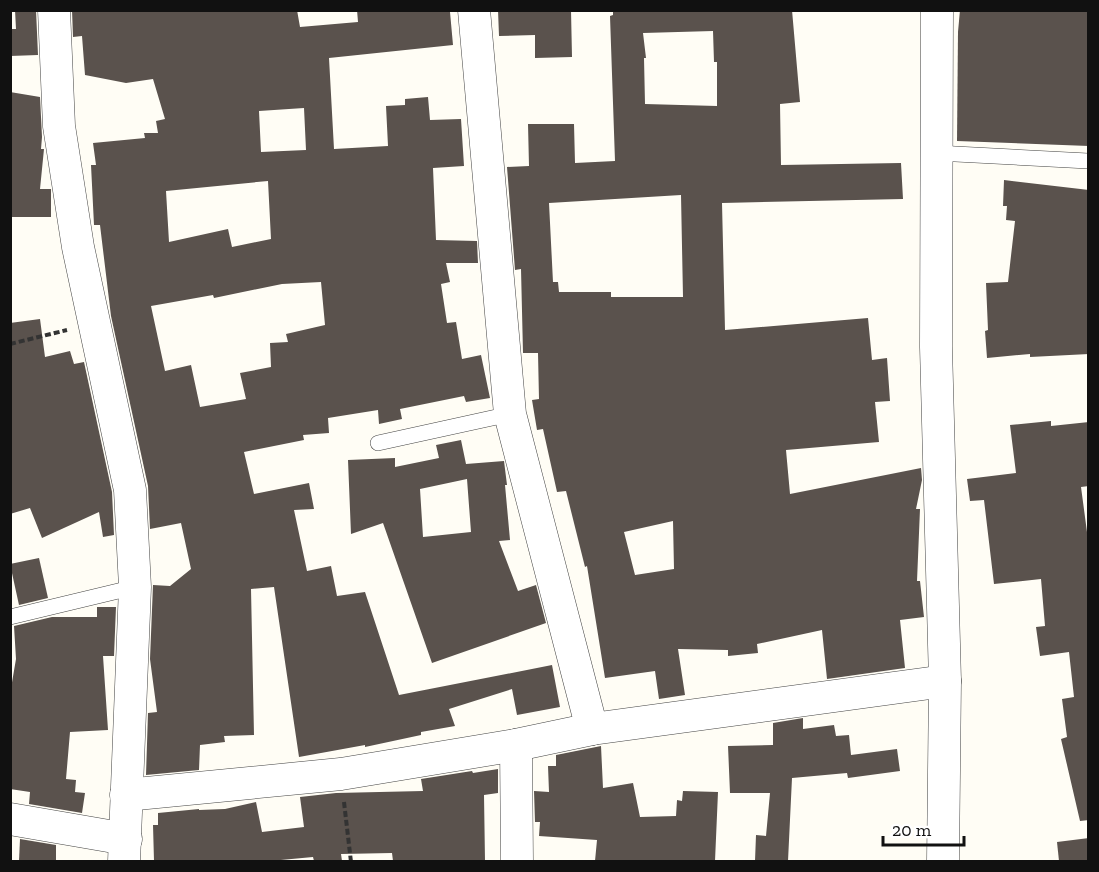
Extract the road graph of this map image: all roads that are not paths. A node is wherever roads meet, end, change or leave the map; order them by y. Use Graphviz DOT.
graph roads {
  1 [pos="54,10"];
  2 [pos="474,10"];
  3 [pos="937,10"];
  4 [pos="936,153"];
  5 [pos="1089,161"];
  6 [pos="510,414"];
  7 [pos="378,443"];
  8 [pos="135,587"];
  9 [pos="10,617"];
  10 [pos="945,681"];
  11 [pos="592,729"];
  12 [pos="516,745"];
  13 [pos="126,795"];
  14 [pos="10,819"];
  15 [pos="125,850"];
  16 [pos="516,861"];
  17 [pos="943,861"];
  1 -- 8 [label="street"];
  2 -- 6 [label="street"];
  3 -- 4 [label="street"];
  4 -- 5 [label="lane"];
  4 -- 10 [label="street"];
  6 -- 7 [label="lane"];
  6 -- 11 [label="street"];
  8 -- 9 [label="lane"];
  8 -- 13 [label="street"];
  10 -- 11 [label="street"];
  10 -- 17 [label="street"];
  11 -- 12 [label="street"];
  12 -- 13 [label="street"];
  12 -- 16 [label="street"];
  13 -- 15 [label="street"];
  14 -- 15 [label="street"];
}
